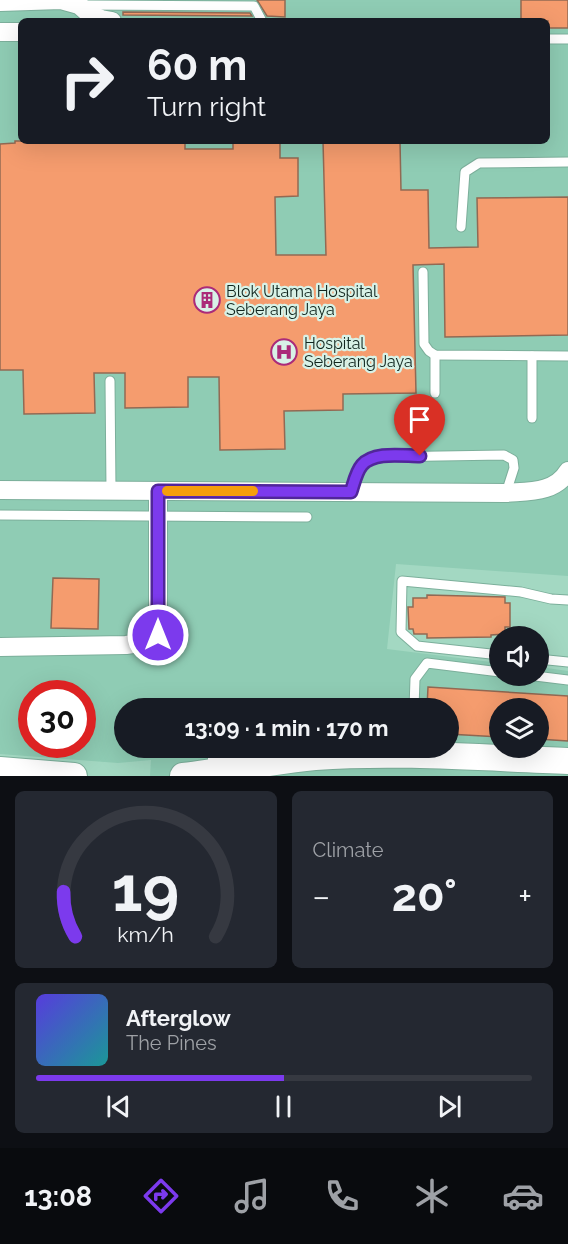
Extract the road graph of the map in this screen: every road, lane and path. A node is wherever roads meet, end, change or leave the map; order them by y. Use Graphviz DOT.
graph roads {
  1 [pos="61,0"];
  2 [pos="0,2"];
  3 [pos="79,5"];
  4 [pos="103,18"];
  5 [pos="260,18"];
  6 [pos="0,32"];
  7 [pos="18,32"];
  8 [pos="550,39"];
  9 [pos="568,39"];
  10 [pos="568,162"];
  11 [pos="461,227"];
  12 [pos="423,272"];
  13 [pos="435,355"];
  14 [pos="532,356"];
  15 [pos="568,356"];
  16 [pos="110,381"];
  17 [pos="435,393"];
  18 [pos="532,418"];
  19 [pos="568,471"];
  20 [pos="0,490"];
  21 [pos="111,490"];
  22 [pos="158,491"];
  23 [pos="351,492"];
  24 [pos="506,493"];
  25 [pos="0,515"];
  26 [pos="158,517"];
  27 [pos="307,518"];
  28 [pos="568,600"];
  29 [pos="0,647"];
  30 [pos="489,654"];
  31 [pos="549,660"];
  32 [pos="568,662"];
  33 [pos="489,671"];
  34 [pos="549,678"];
  35 [pos="568,680"];
  36 [pos="414,698"];
  37 [pos="459,756"];
  38 [pos="214,758"];
  39 [pos="366,758"];
  40 [pos="568,761"];
  41 [pos="313,767"];
  42 [pos="0,770"];
  43 [pos="216,774"];
  44 [pos="74,776"];
  45 [pos="183,776"];
  1 -- 2 [label="street"];
  1 -- 3 [label="street"];
  3 -- 4 [label="street"];
  3 -- 5 [label="lane"];
  6 -- 7 [label="street"];
  8 -- 9 [label="lane"];
  10 -- 11 [label="lane"];
  12 -- 13 [label="lane"];
  13 -- 14 [label="lane"];
  13 -- 17 [label="lane"];
  14 -- 15 [label="lane"];
  14 -- 18 [label="lane"];
  16 -- 21 [label="lane"];
  19 -- 24 [label="street"];
  20 -- 21 [label="street"];
  21 -- 22 [label="street"];
  22 -- 23 [label="street"];
  22 -- 26 [label="street"];
  23 -- 24 [label="street"];
  23 -- 24 [label="lane"];
  25 -- 26 [label="lane"];
  26 -- 27 [label="lane"];
  26 -- 29 [label="street"];
  28 -- 30 [label="lane"];
  31 -- 32 [label="lane"];
  33 -- 36 [label="lane"];
  34 -- 35 [label="lane"];
  37 -- 40 [label="street"];
  38 -- 43 [label="lane"];
  39 -- 41 [label="street"];
  41 -- 43 [label="street"];
  42 -- 44 [label="street"];
  43 -- 45 [label="street"];
}
